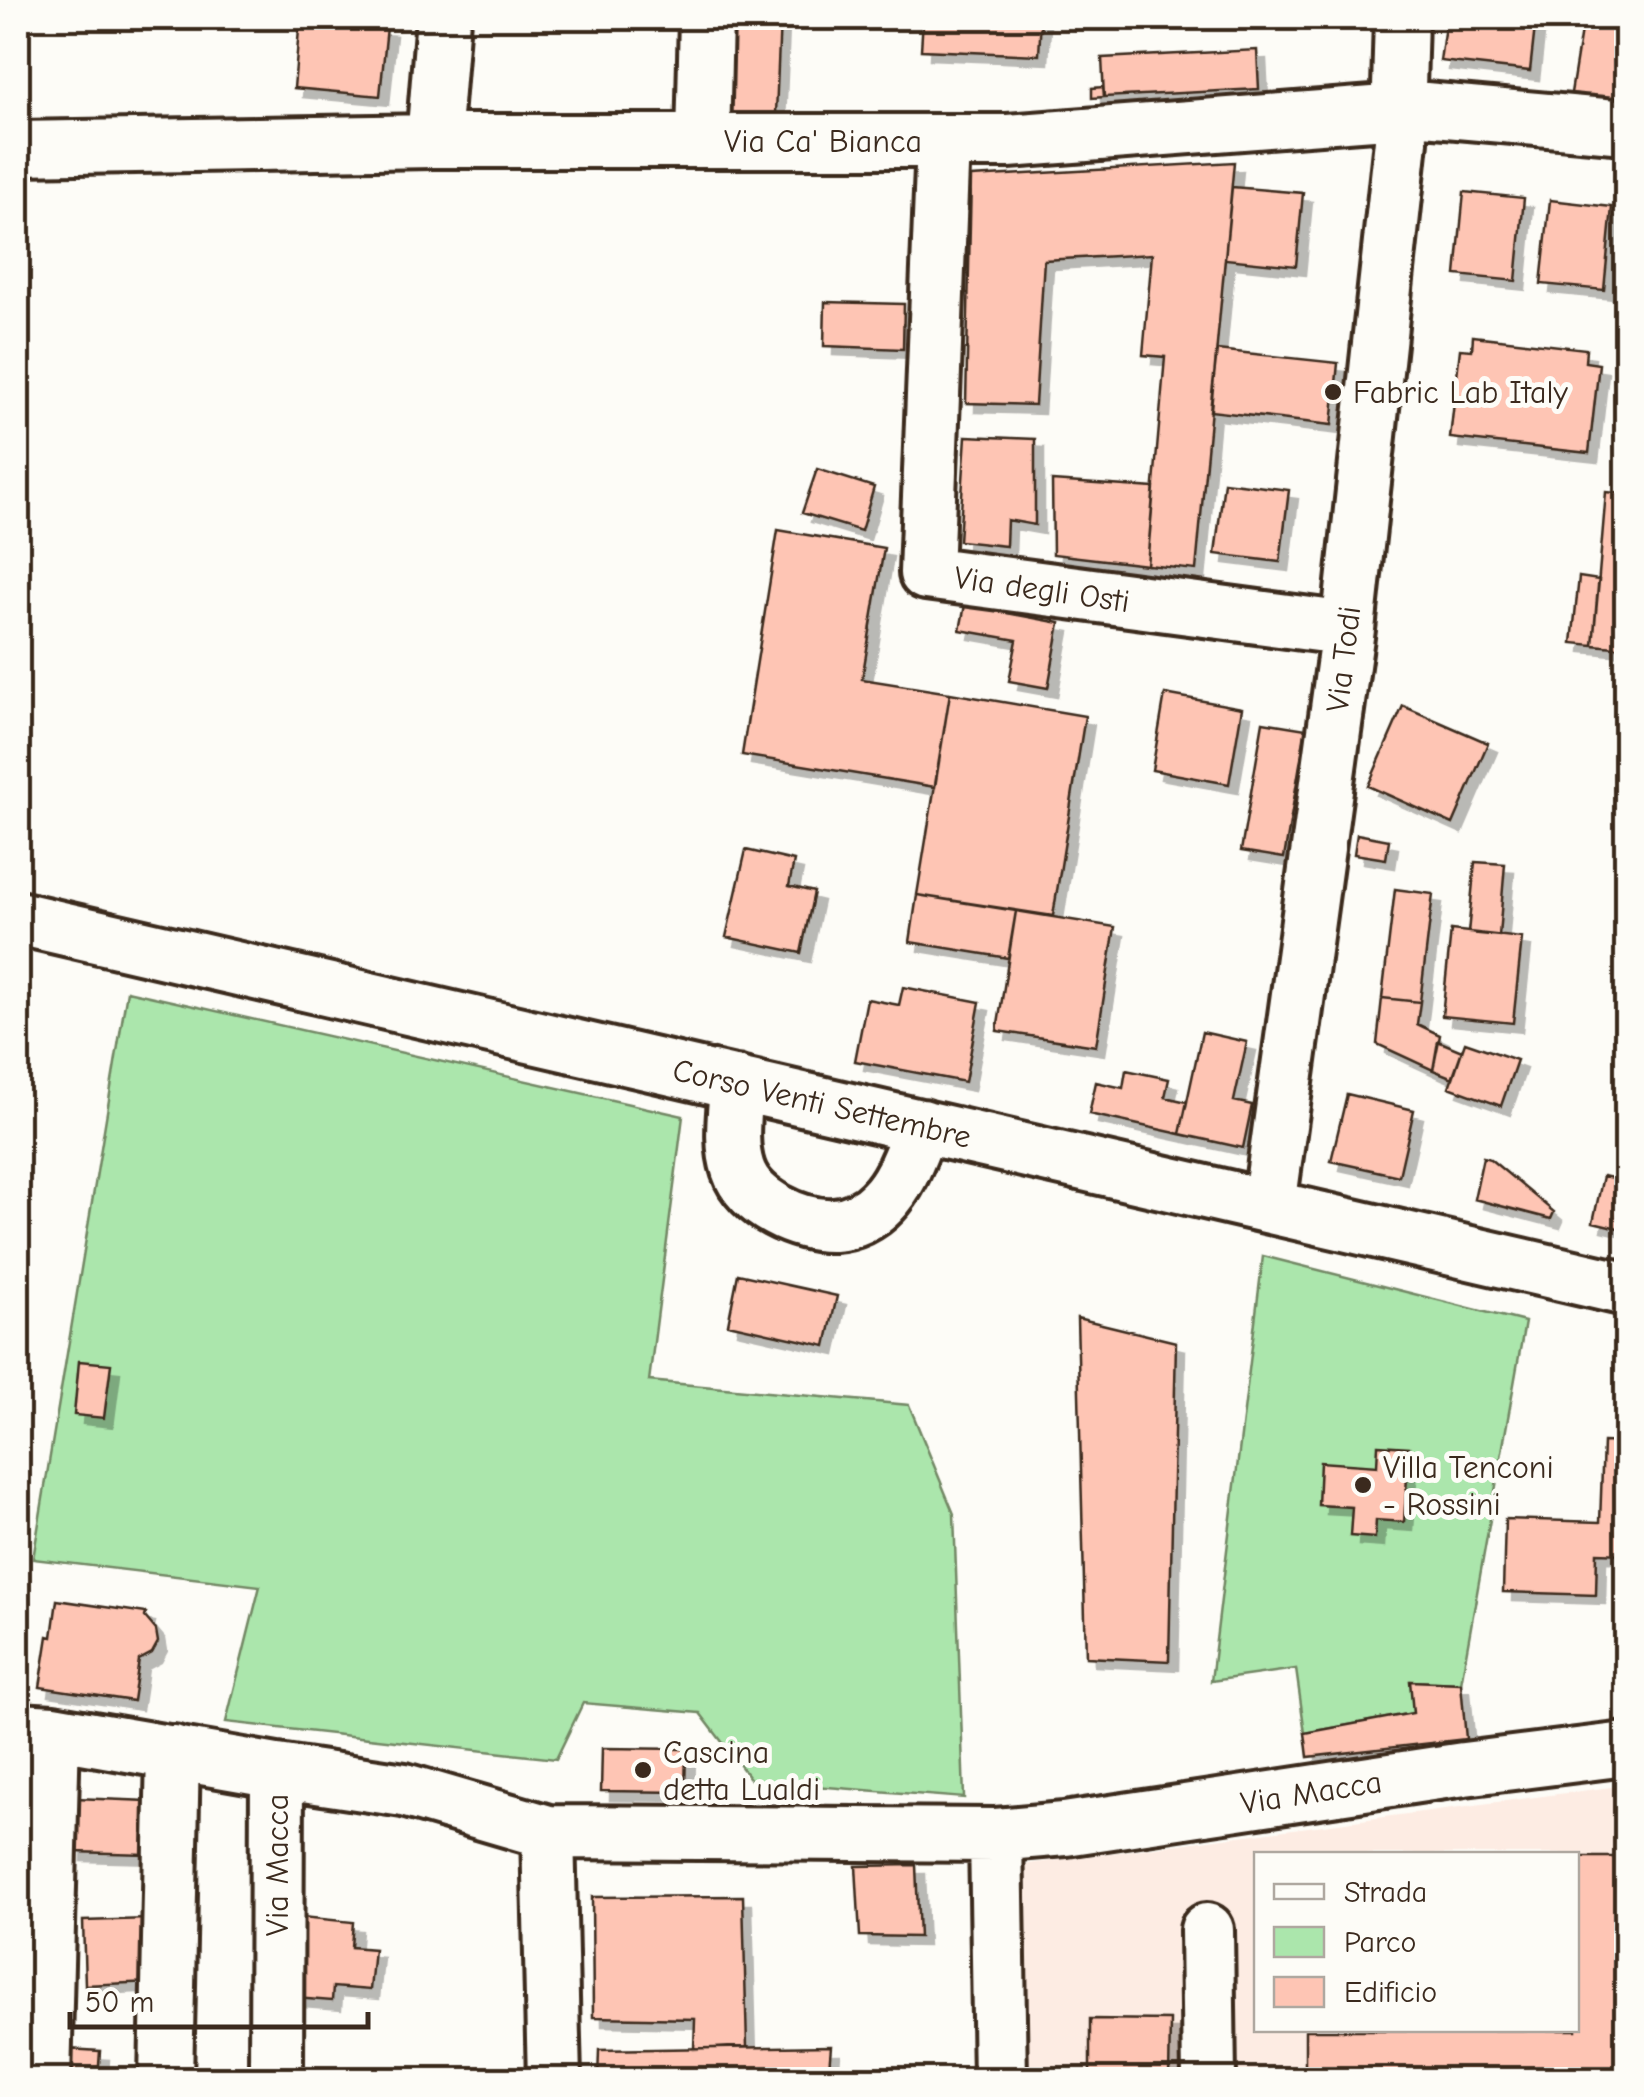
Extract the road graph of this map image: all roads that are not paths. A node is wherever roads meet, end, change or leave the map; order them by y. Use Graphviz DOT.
graph roads {
  1 [pos="443,18"];
  2 [pos="706,18"];
  3 [pos="1402,18"];
  4 [pos="1400,110"];
  5 [pos="1626,127"];
  6 [pos="433,141"];
  7 [pos="704,141"];
  8 [pos="943,142"];
  9 [pos="18,148"];
  10 [pos="1348,629"];
  11 [pos="18,918"];
  12 [pos="736,1083"];
  13 [pos="922,1126"];
  14 [pos="1269,1206"];
  15 [pos="1626,1289"];
  16 [pos="35,1731"];
  17 [pos="1626,1749"];
  18 [pos="173,1752"];
  19 [pos="277,1772"];
  20 [pos="548,1832"];
  21 [pos="996,1835"];
  22 [pos="1208,1930"];
  23 [pos="44,2080"];
  24 [pos="166,2080"];
  25 [pos="276,2080"];
  26 [pos="554,2080"];
  27 [pos="1000,2080"];
  28 [pos="1209,2080"];
  1 -- 6 [label="street"];
  2 -- 7 [label="street"];
  3 -- 4 [label="street, Via Todi"];
  4 -- 5 [label="street, Via Ca' Bianca"];
  4 -- 8 [label="street, Via Ca' Bianca"];
  4 -- 10 [label="street, Via Todi"];
  6 -- 7 [label="street, Via Ca' Bianca"];
  6 -- 9 [label="street, Via Ca' Bianca"];
  7 -- 8 [label="street, Via Ca' Bianca"];
  8 -- 10 [label="street, Via degli Osti"];
  10 -- 14 [label="street, Via Todi"];
  11 -- 12 [label="street, Corso Venti Settembre"];
  12 -- 13 [label="street, Corso Venti Settembre"];
  12 -- 13 [label="street"];
  13 -- 14 [label="street, Corso Venti Settembre"];
  14 -- 15 [label="street, Corso Venti Settembre"];
  16 -- 18 [label="street, Via Macca"];
  16 -- 23 [label="street"];
  17 -- 21 [label="street, Via Macca"];
  18 -- 19 [label="street, Via Macca"];
  18 -- 24 [label="street"];
  19 -- 20 [label="street, Via Macca"];
  19 -- 25 [label="street, Via Macca"];
  20 -- 21 [label="street, Via Macca"];
  20 -- 26 [label="street"];
  21 -- 27 [label="street"];
  22 -- 28 [label="street"];
}
